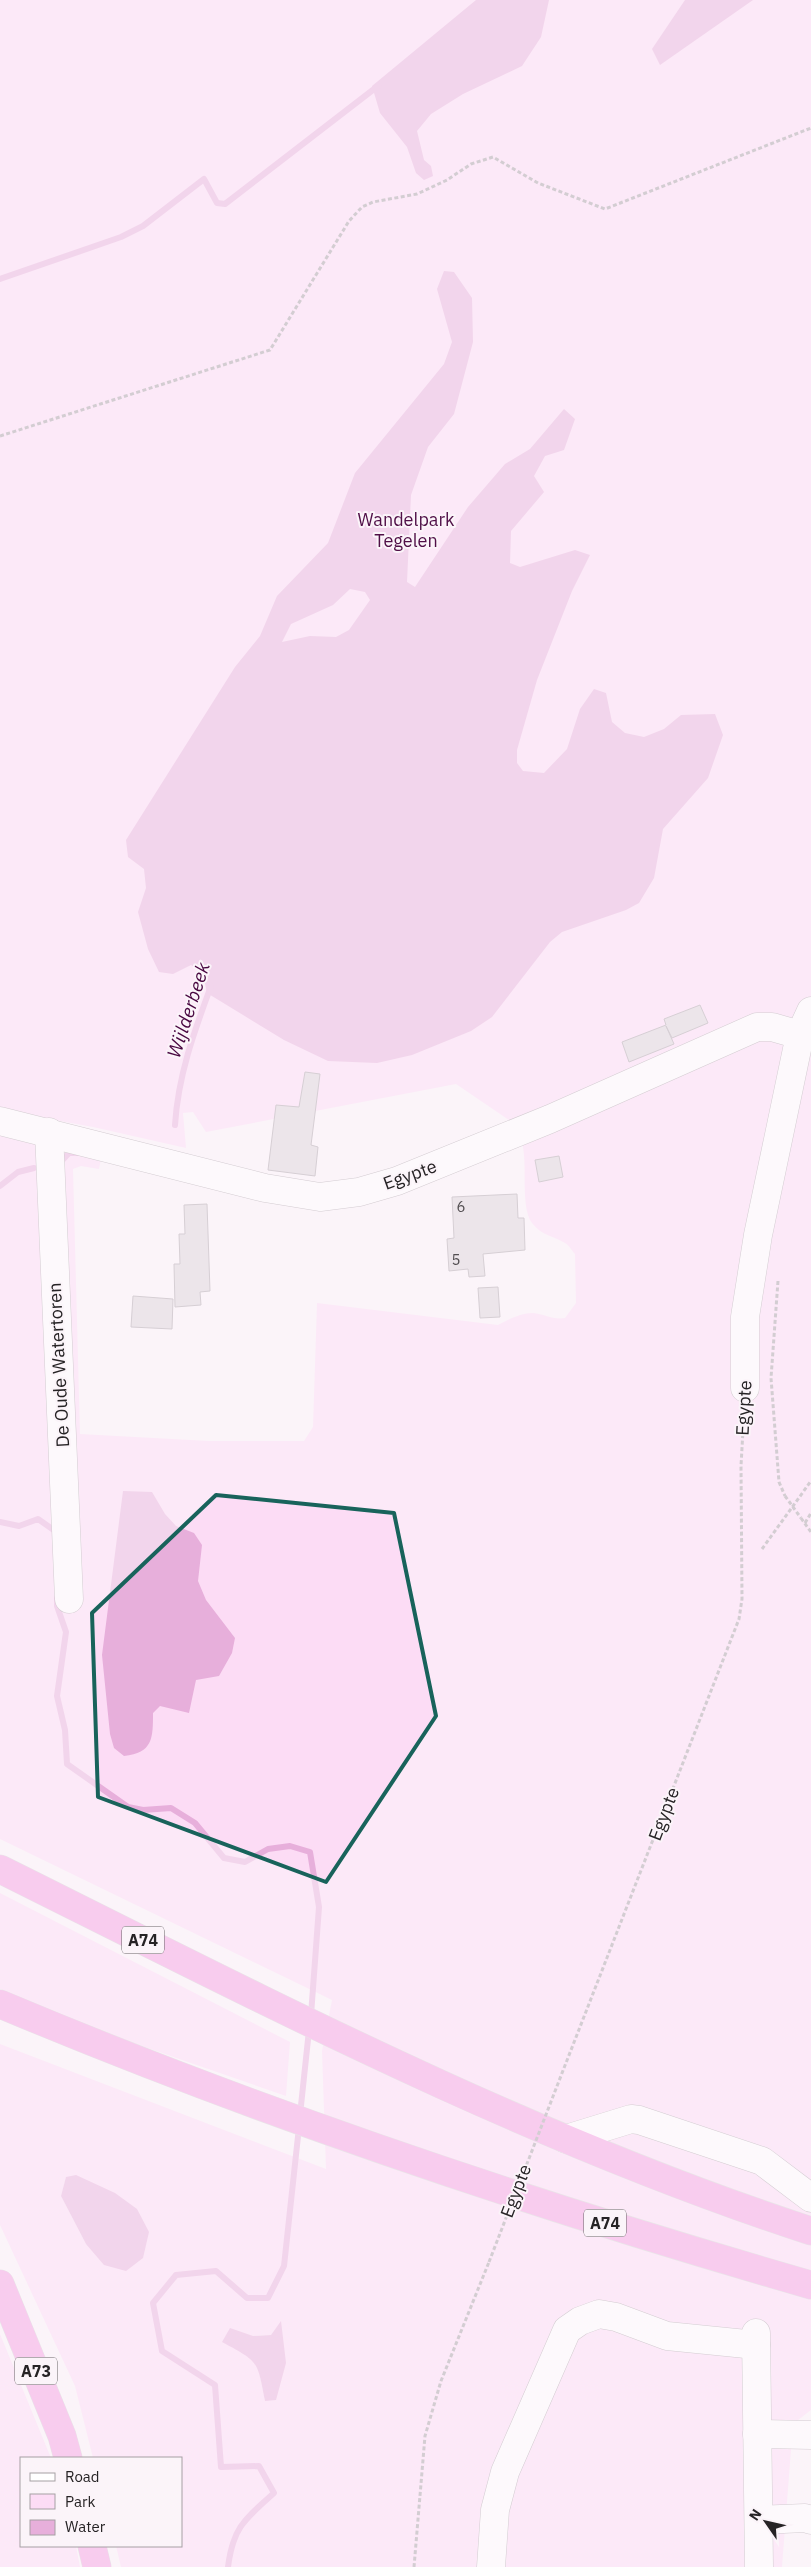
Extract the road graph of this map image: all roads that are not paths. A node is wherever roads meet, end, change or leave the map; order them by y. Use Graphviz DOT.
graph roads {
  1 [pos="806,1023"];
  2 [pos="0,1121"];
  3 [pos="49,1132"];
  4 [pos="745,1388"];
  5 [pos="69,1599"];
  6 [pos="0,1869"];
  7 [pos="0,2004"];
  8 [pos="566,2138"];
  9 [pos="811,2198"];
  10 [pos="811,2231"];
  11 [pos="0,2284"];
  12 [pos="811,2285"];
  13 [pos="758,2434"];
  14 [pos="811,2435"];
  15 [pos="68,2457"];
  16 [pos="758,2520"];
  17 [pos="811,2520"];
  18 [pos="92,2547"];
  19 [pos="97,2567"];
  20 [pos="491,2567"];
  21 [pos="759,2567"];
  1 -- 3 [label="street, Egypte"];
  1 -- 4 [label="street, Egypte"];
  2 -- 3 [label="street, Egypte"];
  3 -- 5 [label="street, De Oude Watertoren"];
  6 -- 8 [label="highway, A74"];
  7 -- 12 [label="highway, A74"];
  8 -- 9 [label="street"];
  8 -- 10 [label="highway, A74"];
  11 -- 15 [label="highway, A73"];
  13 -- 14 [label="street"];
  13 -- 16 [label="street"];
  13 -- 20 [label="street"];
  16 -- 17 [label="street"];
  16 -- 21 [label="street"];
  18 -- 19 [label="highway"];
}
